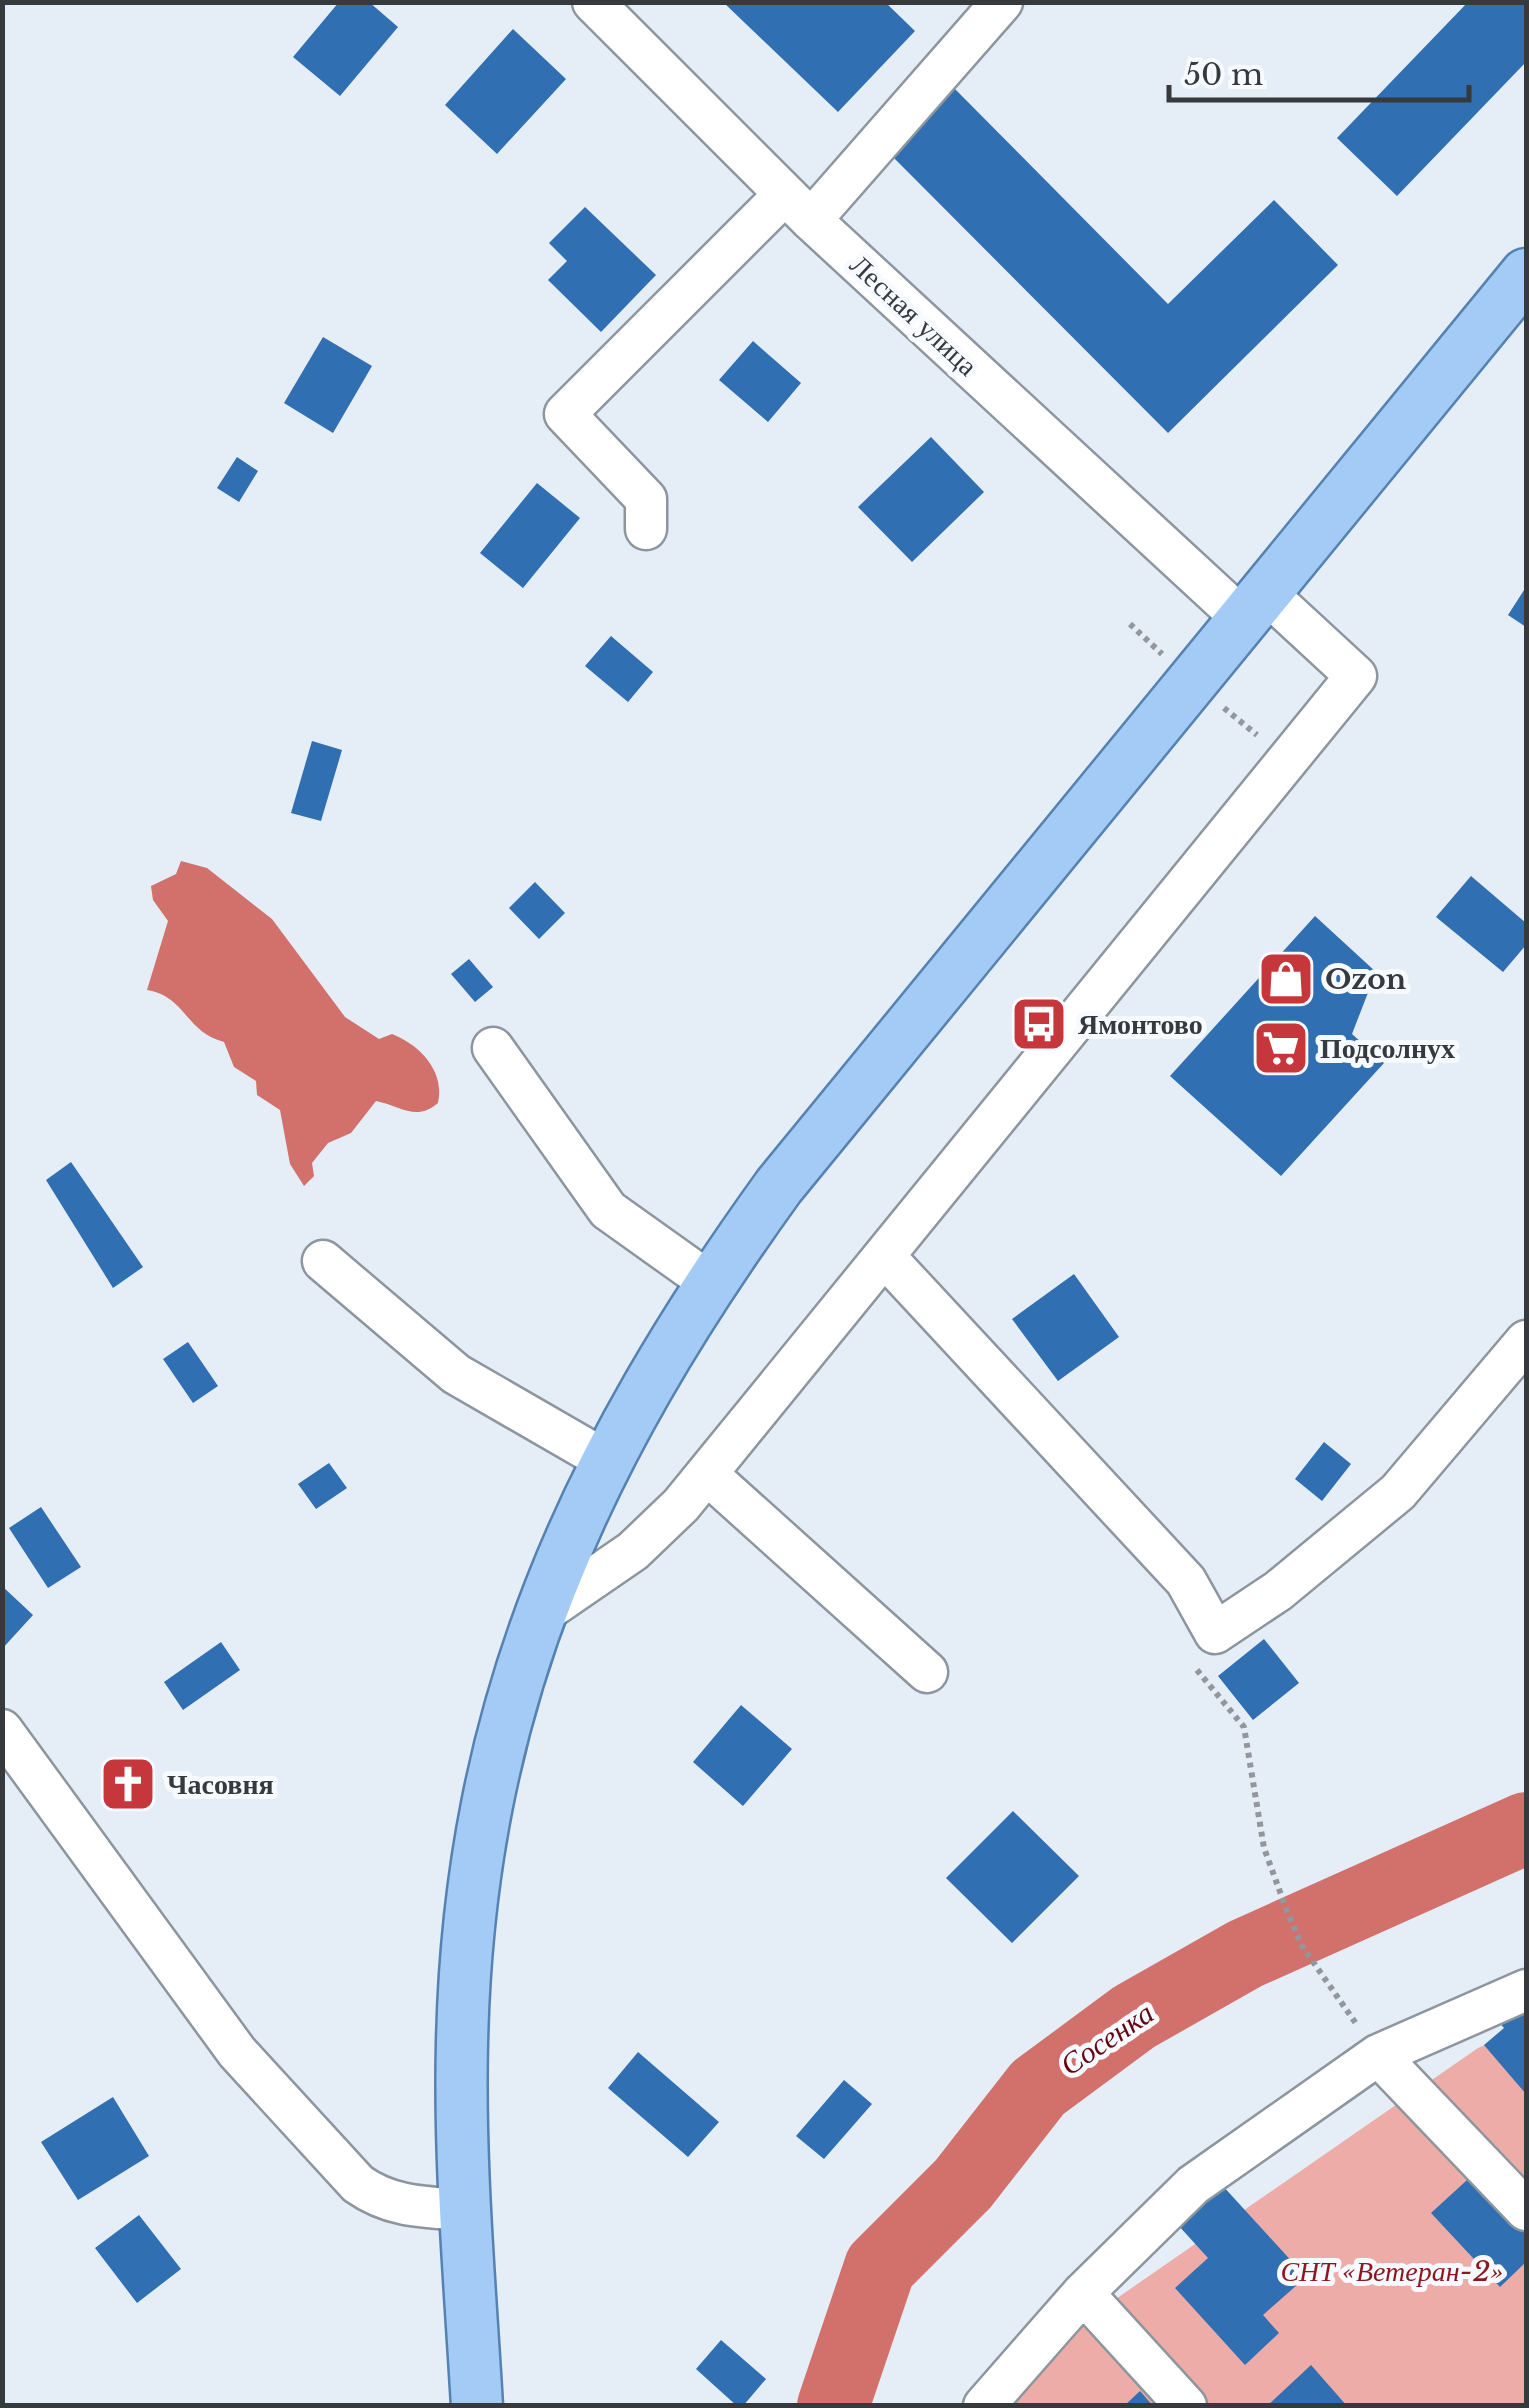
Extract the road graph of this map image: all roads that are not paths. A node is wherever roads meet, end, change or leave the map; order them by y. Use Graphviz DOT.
graph roads {
  1 [pos="593,2"];
  2 [pos="1002,2"];
  3 [pos="798,206"];
  4 [pos="1526,274"];
  5 [pos="646,529"];
  6 [pos="1254,606"];
  7 [pos="492,1048"];
  8 [pos="886,1258"];
  9 [pos="323,1261"];
  10 [pos="709,1282"];
  11 [pos="1526,1341"];
  12 [pos="606,1460"];
  13 [pos="707,1474"];
  14 [pos="537,1616"];
  15 [pos="927,1672"];
  16 [pos="2,1730"];
  17 [pos="1526,1990"];
  18 [pos="1378,2055"];
  19 [pos="466,2210"];
  20 [pos="1526,2210"];
  21 [pos="1083,2293"];
  22 [pos="477,2406"];
  23 [pos="984,2406"];
  24 [pos="1186,2406"];
  1 -- 3 [label="street, Лесная улица"];
  2 -- 3 [label="street"];
  3 -- 5 [label="street"];
  3 -- 6 [label="street, Лесная улица"];
  4 -- 6 [label="main road"];
  6 -- 8 [label="street, Лесная улица"];
  6 -- 10 [label="main road"];
  7 -- 10 [label="street"];
  8 -- 11 [label="street"];
  8 -- 13 [label="street"];
  9 -- 12 [label="street"];
  10 -- 12 [label="main road"];
  12 -- 14 [label="main road"];
  13 -- 14 [label="street"];
  13 -- 15 [label="street"];
  14 -- 19 [label="main road"];
  16 -- 19 [label="street"];
  17 -- 18 [label="street"];
  18 -- 20 [label="street"];
  18 -- 21 [label="street"];
  19 -- 22 [label="main road"];
  21 -- 23 [label="street"];
  21 -- 24 [label="street"];
}
